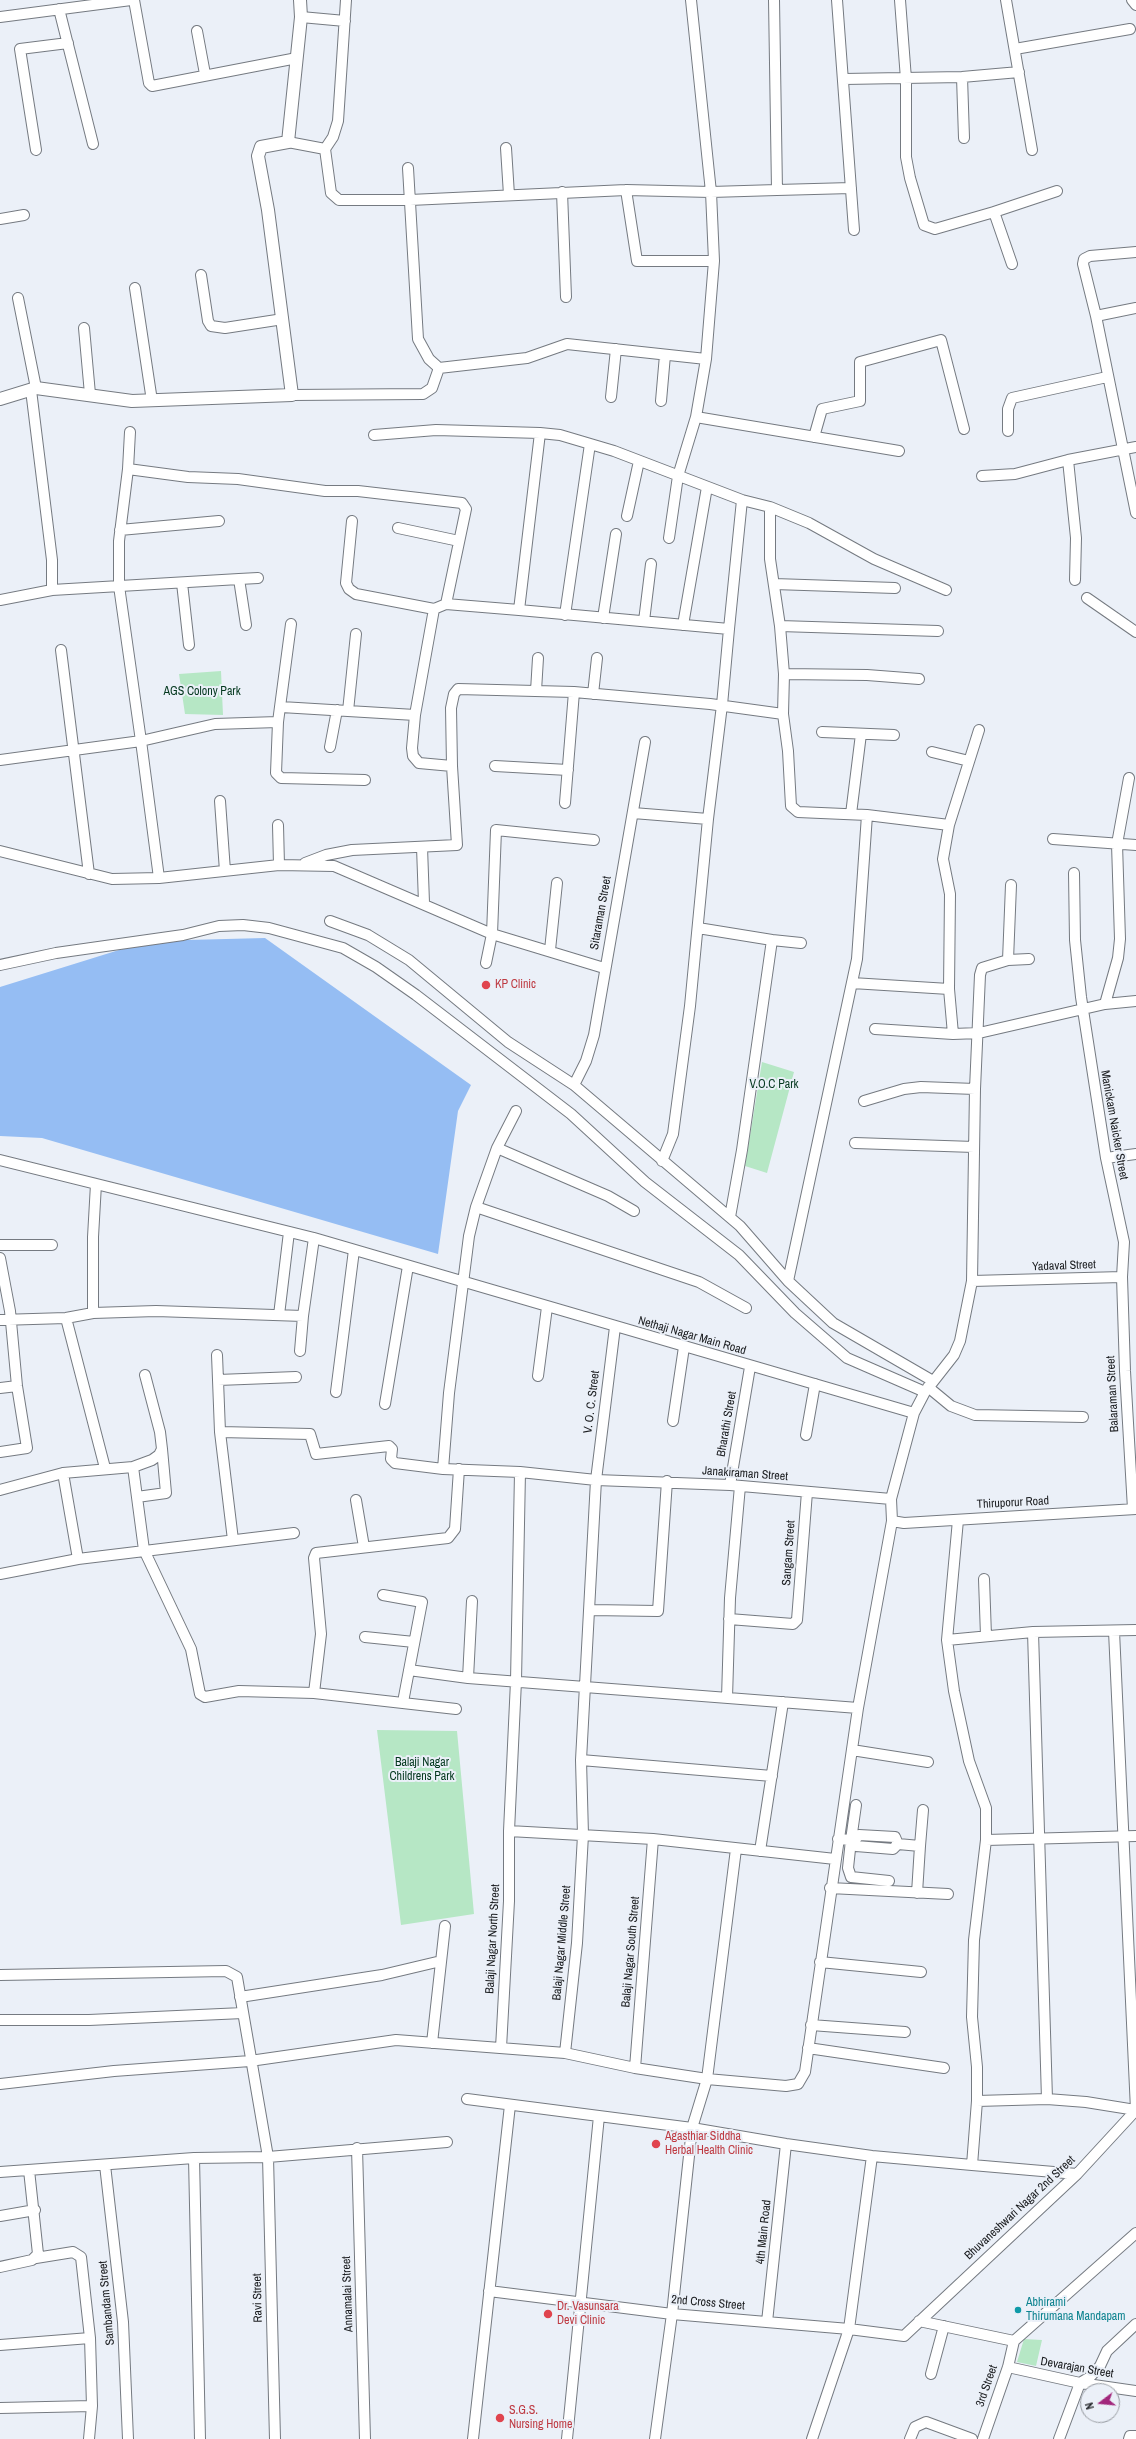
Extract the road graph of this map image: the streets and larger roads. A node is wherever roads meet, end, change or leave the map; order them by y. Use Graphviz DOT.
graph roads {
  1 [pos="133,0"];
  2 [pos="300,0"];
  3 [pos="346,0"];
  4 [pos="691,0"];
  5 [pos="774,0"];
  6 [pos="837,0"];
  7 [pos="900,0"];
  8 [pos="1006,0"];
  9 [pos="1132,0"];
  10 [pos="1136,5"];
  11 [pos="59,9"];
  12 [pos="0,16"];
  13 [pos="301,17"];
  14 [pos="345,21"];
  15 [pos="1130,29"];
  16 [pos="197,31"];
  17 [pos="68,43"];
  18 [pos="1015,49"];
  19 [pos="297,58"];
  20 [pos="1019,72"];
  21 [pos="205,74"];
  22 [pos="962,77"];
  23 [pos="906,78"];
  24 [pos="844,79"];
  25 [pos="964,138"];
  26 [pos="288,142"];
  27 [pos="93,144"];
  28 [pos="506,148"];
  29 [pos="325,149"];
  30 [pos="36,150"];
  31 [pos="1032,150"];
  32 [pos="408,168"];
  33 [pos="851,188"];
  34 [pos="626,190"];
  35 [pos="777,190"];
  36 [pos="1057,191"];
  37 [pos="562,192"];
  38 [pos="711,192"];
  39 [pos="509,195"];
  40 [pos="410,200"];
  41 [pos="994,212"];
  42 [pos="24,215"];
  43 [pos="0,219"];
  44 [pos="854,230"];
  45 [pos="1136,252"];
  46 [pos="714,261"];
  47 [pos="1012,264"];
  48 [pos="201,275"];
  49 [pos="136,288"];
  50 [pos="566,297"];
  51 [pos="18,298"];
  52 [pos="1136,308"];
  53 [pos="1096,316"];
  54 [pos="283,319"];
  55 [pos="84,328"];
  56 [pos="616,349"];
  57 [pos="665,355"];
  58 [pos="706,359"];
  59 [pos="439,368"];
  60 [pos="1107,377"];
  61 [pos="33,389"];
  62 [pos="90,394"];
  63 [pos="292,395"];
  64 [pos="611,397"];
  65 [pos="0,399"];
  66 [pos="152,401"];
  67 [pos="661,401"];
  68 [pos="696,417"];
  69 [pos="964,429"];
  70 [pos="1008,431"];
  71 [pos="130,432"];
  72 [pos="540,433"];
  73 [pos="374,435"];
  74 [pos="814,437"];
  75 [pos="590,444"];
  76 [pos="1136,447"];
  77 [pos="1124,450"];
  78 [pos="899,451"];
  79 [pos="1068,460"];
  80 [pos="639,461"];
  81 [pos="128,469"];
  82 [pos="678,476"];
  83 [pos="982,476"];
  84 [pos="707,487"];
  85 [pos="742,500"];
  86 [pos="770,507"];
  87 [pos="1136,513"];
  88 [pos="627,516"];
  89 [pos="219,521"];
  90 [pos="352,521"];
  91 [pos="398,528"];
  92 [pos="120,530"];
  93 [pos="616,534"];
  94 [pos="669,538"];
  95 [pos="459,541"];
  96 [pos="652,564"];
  97 [pos="258,578"];
  98 [pos="239,580"];
  99 [pos="1075,580"];
  100 [pos="182,583"];
  101 [pos="774,584"];
  102 [pos="119,586"];
  103 [pos="895,588"];
  104 [pos="52,590"];
  105 [pos="946,590"];
  106 [pos="1087,598"];
  107 [pos="0,600"];
  108 [pos="446,604"];
  109 [pos="434,609"];
  110 [pos="519,610"];
  111 [pos="565,615"];
  112 [pos="603,618"];
  113 [pos="644,621"];
  114 [pos="291,624"];
  115 [pos="246,625"];
  116 [pos="683,625"];
  117 [pos="780,626"];
  118 [pos="729,629"];
  119 [pos="938,631"];
  120 [pos="1136,632"];
  121 [pos="356,634"];
  122 [pos="189,645"];
  123 [pos="61,650"];
  124 [pos="538,658"];
  125 [pos="597,658"];
  126 [pos="784,674"];
  127 [pos="919,679"];
  128 [pos="536,691"];
  129 [pos="574,692"];
  130 [pos="593,694"];
  131 [pos="722,705"];
  132 [pos="281,707"];
  133 [pos="338,710"];
  134 [pos="348,711"];
  135 [pos="783,714"];
  136 [pos="415,716"];
  137 [pos="278,722"];
  138 [pos="979,730"];
  139 [pos="822,732"];
  140 [pos="861,734"];
  141 [pos="894,735"];
  142 [pos="141,741"];
  143 [pos="645,742"];
  144 [pos="330,747"];
  145 [pos="73,750"];
  146 [pos="932,752"];
  147 [pos="0,760"];
  148 [pos="969,761"];
  149 [pos="452,766"];
  150 [pos="495,766"];
  151 [pos="568,770"];
  152 [pos="1129,778"];
  153 [pos="366,780"];
  154 [pos="220,801"];
  155 [pos="565,804"];
  156 [pos="633,813"];
  157 [pos="851,814"];
  158 [pos="867,815"];
  159 [pos="708,819"];
  160 [pos="278,825"];
  161 [pos="949,825"];
  162 [pos="1053,839"];
  163 [pos="594,840"];
  164 [pos="1116,844"];
  165 [pos="1136,845"];
  166 [pos="422,847"];
  167 [pos="0,851"];
  168 [pos="303,864"];
  169 [pos="279,865"];
  170 [pos="226,870"];
  171 [pos="1074,873"];
  172 [pos="89,874"];
  173 [pos="159,878"];
  174 [pos="557,883"];
  175 [pos="1011,885"];
  176 [pos="424,903"];
  177 [pos="330,921"];
  178 [pos="698,928"];
  179 [pos="492,934"];
  180 [pos="772,940"];
  181 [pos="801,943"];
  182 [pos="550,950"];
  183 [pos="1029,959"];
  184 [pos="1008,960"];
  185 [pos="486,963"];
  186 [pos="0,965"];
  187 [pos="604,968"];
  188 [pos="852,983"];
  189 [pos="948,989"];
  190 [pos="1136,1001"];
  191 [pos="1105,1004"];
  192 [pos="1082,1011"];
  193 [pos="875,1029"];
  194 [pos="954,1034"];
  195 [pos="979,1034"];
  196 [pos="574,1085"];
  197 [pos="975,1089"];
  198 [pos="864,1101"];
  199 [pos="516,1111"];
  200 [pos="855,1143"];
  201 [pos="974,1147"];
  202 [pos="497,1148"];
  203 [pos="1136,1154"];
  204 [pos="1106,1158"];
  205 [pos="0,1160"];
  206 [pos="662,1161"];
  207 [pos="96,1184"];
  208 [pos="476,1207"];
  209 [pos="634,1211"];
  210 [pos="730,1217"];
  211 [pos="289,1232"];
  212 [pos="314,1238"];
  213 [pos="0,1245"];
  214 [pos="52,1245"];
  215 [pos="354,1250"];
  216 [pos="0,1258"];
  217 [pos="408,1266"];
  218 [pos="1122,1277"];
  219 [pos="788,1281"];
  220 [pos="972,1281"];
  221 [pos="463,1282"];
  222 [pos="2,1283"];
  223 [pos="547,1307"];
  224 [pos="746,1308"];
  225 [pos="93,1312"];
  226 [pos="279,1315"];
  227 [pos="303,1316"];
  228 [pos="66,1318"];
  229 [pos="11,1319"];
  230 [pos="0,1320"];
  231 [pos="615,1327"];
  232 [pos="684,1347"];
  233 [pos="300,1351"];
  234 [pos="217,1355"];
  235 [pos="750,1367"];
  236 [pos="145,1375"];
  237 [pos="538,1376"];
  238 [pos="296,1377"];
  239 [pos="218,1380"];
  240 [pos="815,1384"];
  241 [pos="16,1386"];
  242 [pos="929,1387"];
  243 [pos="0,1388"];
  244 [pos="336,1392"];
  245 [pos="385,1404"];
  246 [pos="914,1413"];
  247 [pos="1083,1416"];
  248 [pos="673,1421"];
  249 [pos="220,1432"];
  250 [pos="806,1435"];
  251 [pos="162,1449"];
  252 [pos="0,1452"];
  253 [pos="133,1467"];
  254 [pos="105,1468"];
  255 [pos="443,1469"];
  256 [pos="459,1469"];
  257 [pos="520,1472"];
  258 [pos="64,1473"];
  259 [pos="596,1480"];
  260 [pos="667,1481"];
  261 [pos="735,1486"];
  262 [pos="0,1490"];
  263 [pos="807,1492"];
  264 [pos="137,1497"];
  265 [pos="891,1499"];
  266 [pos="356,1500"];
  267 [pos="1134,1509"];
  268 [pos="958,1520"];
  269 [pos="892,1521"];
  270 [pos="294,1532"];
  271 [pos="232,1540"];
  272 [pos="364,1547"];
  273 [pos="144,1550"];
  274 [pos="78,1559"];
  275 [pos="0,1574"];
  276 [pos="984,1579"];
  277 [pos="383,1594"];
  278 [pos="472,1601"];
  279 [pos="590,1610"];
  280 [pos="729,1620"];
  281 [pos="1136,1630"];
  282 [pos="1114,1631"];
  283 [pos="1033,1632"];
  284 [pos="986,1636"];
  285 [pos="365,1637"];
  286 [pos="948,1640"];
  287 [pos="414,1642"];
  288 [pos="409,1670"];
  289 [pos="468,1678"];
  290 [pos="516,1681"];
  291 [pos="586,1687"];
  292 [pos="314,1693"];
  293 [pos="727,1698"];
  294 [pos="403,1702"];
  295 [pos="783,1702"];
  296 [pos="858,1708"];
  297 [pos="456,1709"];
  298 [pos="852,1750"];
  299 [pos="581,1760"];
  300 [pos="928,1762"];
  301 [pos="772,1776"];
  302 [pos="856,1805"];
  303 [pos="923,1810"];
  304 [pos="509,1831"];
  305 [pos="583,1835"];
  306 [pos="1124,1836"];
  307 [pos="1136,1836"];
  308 [pos="1040,1838"];
  309 [pos="653,1839"];
  310 [pos="838,1839"];
  311 [pos="852,1840"];
  312 [pos="986,1840"];
  313 [pos="920,1846"];
  314 [pos="736,1849"];
  315 [pos="760,1851"];
  316 [pos="834,1859"];
  317 [pos="889,1881"];
  318 [pos="830,1888"];
  319 [pos="917,1893"];
  320 [pos="948,1894"];
  321 [pos="445,1926"];
  322 [pos="441,1961"];
  323 [pos="820,1962"];
  324 [pos="921,1972"];
  325 [pos="0,1975"];
  326 [pos="240,1997"];
  327 [pos="243,2013"];
  328 [pos="0,2020"];
  329 [pos="811,2025"];
  330 [pos="905,2032"];
  331 [pos="432,2043"];
  332 [pos="501,2048"];
  333 [pos="808,2048"];
  334 [pos="565,2053"];
  335 [pos="250,2061"];
  336 [pos="635,2068"];
  337 [pos="944,2068"];
  338 [pos="707,2079"];
  339 [pos="0,2084"];
  340 [pos="467,2099"];
  341 [pos="1047,2099"];
  342 [pos="977,2101"];
  343 [pos="510,2105"];
  344 [pos="1136,2110"];
  345 [pos="599,2116"];
  346 [pos="692,2128"];
  347 [pos="447,2142"];
  348 [pos="786,2144"];
  349 [pos="357,2148"];
  350 [pos="872,2156"];
  351 [pos="268,2157"];
  352 [pos="194,2158"];
  353 [pos="105,2165"];
  354 [pos="972,2165"];
  355 [pos="30,2170"];
  356 [pos="0,2172"];
  357 [pos="1076,2174"];
  358 [pos="35,2210"];
  359 [pos="0,2216"];
  360 [pos="1136,2233"];
  361 [pos="36,2258"];
  362 [pos="0,2267"];
  363 [pos="489,2291"];
  364 [pos="580,2302"];
  365 [pos="672,2314"];
  366 [pos="919,2321"];
  367 [pos="767,2322"];
  368 [pos="1136,2324"];
  369 [pos="944,2326"];
  370 [pos="849,2329"];
  371 [pos="90,2338"];
  372 [pos="1014,2342"];
  373 [pos="0,2345"];
  374 [pos="1011,2368"];
  375 [pos="931,2374"];
  376 [pos="1080,2383"];
  377 [pos="1120,2388"];
  378 [pos="1136,2390"];
  379 [pos="92,2406"];
  380 [pos="0,2408"];
  381 [pos="1060,2438"];
  382 [pos="89,2439"];
  383 [pos="128,2439"];
  384 [pos="200,2439"];
  385 [pos="275,2439"];
  386 [pos="366,2439"];
  387 [pos="473,2439"];
  388 [pos="566,2439"];
  389 [pos="656,2439"];
  390 [pos="812,2439"];
  391 [pos="910,2439"];
  392 [pos="972,2439"];
  393 [pos="983,2439"];
  1 -- 11 [label="street"];
  1 -- 21 [label="street"];
  2 -- 13 [label="street"];
  3 -- 14 [label="street"];
  4 -- 38 [label="street"];
  5 -- 35 [label="street"];
  6 -- 24 [label="street"];
  7 -- 23 [label="street"];
  8 -- 18 [label="street"];
  9 -- 10 [label="street"];
  11 -- 12 [label="street"];
  11 -- 17 [label="street"];
  13 -- 14 [label="street"];
  13 -- 19 [label="street"];
  14 -- 29 [label="street"];
  15 -- 18 [label="street"];
  16 -- 21 [label="street"];
  17 -- 27 [label="street"];
  17 -- 30 [label="street"];
  18 -- 20 [label="street"];
  19 -- 21 [label="street"];
  19 -- 26 [label="street"];
  20 -- 22 [label="street"];
  20 -- 31 [label="street"];
  22 -- 23 [label="street"];
  22 -- 25 [label="street"];
  23 -- 24 [label="street"];
  23 -- 41 [label="street"];
  24 -- 33 [label="street"];
  26 -- 29 [label="street"];
  26 -- 54 [label="street"];
  28 -- 39 [label="street"];
  29 -- 40 [label="street"];
  32 -- 40 [label="street"];
  33 -- 35 [label="street"];
  33 -- 44 [label="street"];
  34 -- 37 [label="street"];
  34 -- 38 [label="street"];
  34 -- 46 [label="street"];
  35 -- 38 [label="street"];
  36 -- 41 [label="street"];
  37 -- 39 [label="street"];
  37 -- 50 [label="street"];
  38 -- 46 [label="street"];
  39 -- 40 [label="street"];
  40 -- 59 [label="street"];
  41 -- 47 [label="street"];
  42 -- 43 [label="street"];
  45 -- 53 [label="street"];
  46 -- 58 [label="street"];
  48 -- 54 [label="street"];
  49 -- 66 [label="street"];
  51 -- 61 [label="street"];
  52 -- 53 [label="street"];
  53 -- 60 [label="street"];
  54 -- 63 [label="street"];
  55 -- 62 [label="street"];
  56 -- 57 [label="street"];
  56 -- 59 [label="street"];
  56 -- 64 [label="street"];
  57 -- 58 [label="street"];
  57 -- 67 [label="street"];
  58 -- 68 [label="street"];
  59 -- 63 [label="street"];
  60 -- 70 [label="street"];
  60 -- 77 [label="street"];
  61 -- 62 [label="street"];
  61 -- 65 [label="street"];
  61 -- 104 [label="street"];
  62 -- 66 [label="street"];
  63 -- 66 [label="street"];
  68 -- 74 [label="street"];
  68 -- 82 [label="street"];
  69 -- 74 [label="street"];
  71 -- 81 [label="street"];
  72 -- 73 [label="street"];
  72 -- 75 [label="street"];
  72 -- 110 [label="street"];
  74 -- 78 [label="street"];
  75 -- 80 [label="street"];
  75 -- 111 [label="street"];
  76 -- 77 [label="street"];
  77 -- 79 [label="street"];
  77 -- 87 [label="street"];
  79 -- 83 [label="street"];
  79 -- 99 [label="street"];
  80 -- 82 [label="street"];
  80 -- 88 [label="street"];
  81 -- 92 [label="street"];
  81 -- 95 [label="street"];
  82 -- 84 [label="street"];
  82 -- 94 [label="street"];
  84 -- 85 [label="street"];
  84 -- 116 [label="street"];
  85 -- 86 [label="street"];
  85 -- 118 [label="street"];
  86 -- 101 [label="street"];
  86 -- 105 [label="street"];
  89 -- 92 [label="street"];
  90 -- 109 [label="street"];
  91 -- 95 [label="street"];
  92 -- 102 [label="street"];
  93 -- 112 [label="street"];
  95 -- 108 [label="street"];
  96 -- 113 [label="street"];
  97 -- 98 [label="street"];
  98 -- 100 [label="street"];
  98 -- 115 [label="street"];
  100 -- 102 [label="street"];
  100 -- 122 [label="street"];
  101 -- 103 [label="street"];
  101 -- 117 [label="street"];
  102 -- 104 [label="street"];
  102 -- 142 [label="street"];
  104 -- 107 [label="street"];
  106 -- 120 [label="street"];
  108 -- 109 [label="street"];
  108 -- 110 [label="street"];
  109 -- 136 [label="street"];
  110 -- 111 [label="street"];
  111 -- 112 [label="street"];
  112 -- 113 [label="street"];
  113 -- 116 [label="street"];
  114 -- 132 [label="street"];
  116 -- 118 [label="street"];
  117 -- 119 [label="street"];
  117 -- 126 [label="street"];
  118 -- 131 [label="street"];
  121 -- 134 [label="street"];
  123 -- 145 [label="street"];
  124 -- 128 [label="street"];
  125 -- 130 [label="street"];
  126 -- 127 [label="street"];
  126 -- 135 [label="street"];
  128 -- 129 [label="street"];
  128 -- 149 [label="street"];
  129 -- 130 [label="street"];
  129 -- 151 [label="street"];
  130 -- 131 [label="street"];
  131 -- 135 [label="street"];
  131 -- 159 [label="street"];
  132 -- 133 [label="street"];
  132 -- 137 [label="street"];
  133 -- 134 [label="street"];
  133 -- 144 [label="street"];
  134 -- 136 [label="street"];
  135 -- 157 [label="street"];
  136 -- 149 [label="street"];
  137 -- 142 [label="street"];
  137 -- 153 [label="street"];
  138 -- 148 [label="street"];
  139 -- 140 [label="street"];
  140 -- 141 [label="street"];
  140 -- 157 [label="street"];
  142 -- 145 [label="street"];
  142 -- 173 [label="street"];
  143 -- 156 [label="street, Sitaraman Street"];
  145 -- 147 [label="street"];
  145 -- 172 [label="street"];
  146 -- 148 [label="street"];
  148 -- 161 [label="street"];
  149 -- 166 [label="street"];
  150 -- 151 [label="street"];
  151 -- 155 [label="street"];
  152 -- 164 [label="street"];
  154 -- 170 [label="street"];
  156 -- 159 [label="street"];
  156 -- 187 [label="street, Sitaraman Street"];
  157 -- 158 [label="street"];
  158 -- 161 [label="street"];
  158 -- 188 [label="street"];
  159 -- 178 [label="street"];
  160 -- 169 [label="street"];
  161 -- 189 [label="street"];
  162 -- 164 [label="street"];
  163 -- 179 [label="street"];
  164 -- 165 [label="street"];
  164 -- 191 [label="street"];
  166 -- 168 [label="street"];
  166 -- 176 [label="street"];
  167 -- 172 [label="street"];
  168 -- 169 [label="street"];
  168 -- 176 [label="street"];
  169 -- 170 [label="street"];
  170 -- 173 [label="street"];
  171 -- 192 [label="street, Manickam Naicker Street"];
  172 -- 173 [label="street"];
  174 -- 182 [label="street"];
  175 -- 184 [label="street"];
  176 -- 179 [label="street"];
  177 -- 196 [label="street"];
  178 -- 180 [label="street"];
  178 -- 206 [label="street"];
  179 -- 182 [label="street"];
  179 -- 185 [label="street"];
  180 -- 181 [label="street"];
  180 -- 210 [label="street"];
  182 -- 187 [label="street"];
  183 -- 184 [label="street"];
  184 -- 195 [label="street"];
  186 -- 242 [label="street"];
  187 -- 196 [label="street, Sitaraman Street"];
  188 -- 189 [label="street"];
  188 -- 219 [label="street"];
  189 -- 194 [label="street"];
  190 -- 191 [label="street"];
  191 -- 192 [label="street"];
  192 -- 195 [label="street"];
  192 -- 204 [label="street, Manickam Naicker Street"];
  193 -- 194 [label="street"];
  194 -- 195 [label="street"];
  195 -- 197 [label="street"];
  196 -- 206 [label="street"];
  197 -- 198 [label="street"];
  197 -- 201 [label="street"];
  199 -- 202 [label="street"];
  200 -- 201 [label="street"];
  201 -- 220 [label="street"];
  202 -- 208 [label="street"];
  202 -- 209 [label="street"];
  203 -- 204 [label="street"];
  204 -- 218 [label="street, Manickam Naicker Street"];
  205 -- 207 [label="street, Nethaji Nagar Main Road"];
  206 -- 210 [label="street"];
  207 -- 211 [label="street, Nethaji Nagar Main Road"];
  207 -- 225 [label="street"];
  208 -- 221 [label="street"];
  208 -- 224 [label="street"];
  210 -- 219 [label="street"];
  211 -- 212 [label="street, Nethaji Nagar Main Road"];
  211 -- 226 [label="street"];
  212 -- 215 [label="street, Nethaji Nagar Main Road"];
  212 -- 227 [label="street"];
  213 -- 214 [label="street"];
  215 -- 217 [label="street, Nethaji Nagar Main Road"];
  215 -- 244 [label="street"];
  216 -- 222 [label="street"];
  217 -- 221 [label="street, Nethaji Nagar Main Road"];
  217 -- 245 [label="street"];
  218 -- 220 [label="street, Yadaval Street"];
  218 -- 267 [label="street, Balaraman Street"];
  219 -- 242 [label="street"];
  220 -- 242 [label="street"];
  221 -- 223 [label="street, Nethaji Nagar Main Road"];
  221 -- 255 [label="street"];
  222 -- 229 [label="street"];
  223 -- 231 [label="street, Nethaji Nagar Main Road"];
  223 -- 237 [label="street"];
  225 -- 226 [label="street"];
  225 -- 228 [label="street"];
  226 -- 227 [label="street"];
  227 -- 233 [label="street"];
  228 -- 229 [label="street"];
  228 -- 254 [label="street"];
  229 -- 230 [label="street"];
  229 -- 241 [label="street"];
  231 -- 232 [label="street, Nethaji Nagar Main Road"];
  231 -- 259 [label="street, V. O. C. Street"];
  232 -- 235 [label="street, Nethaji Nagar Main Road"];
  232 -- 248 [label="street"];
  234 -- 239 [label="street"];
  235 -- 240 [label="street, Nethaji Nagar Main Road"];
  235 -- 261 [label="street, Bharathi Street"];
  236 -- 251 [label="street"];
  238 -- 239 [label="street"];
  239 -- 249 [label="street"];
  240 -- 246 [label="street, Nethaji Nagar Main Road"];
  240 -- 250 [label="street"];
  241 -- 243 [label="street"];
  241 -- 252 [label="street"];
  242 -- 246 [label="street"];
  242 -- 247 [label="street"];
  246 -- 265 [label="street"];
  249 -- 255 [label="street, Janakiraman Street"];
  249 -- 271 [label="street"];
  251 -- 253 [label="street"];
  251 -- 264 [label="street"];
  253 -- 254 [label="street"];
  253 -- 264 [label="street"];
  254 -- 258 [label="street"];
  255 -- 256 [label="street, Janakiraman Street"];
  256 -- 257 [label="street, Janakiraman Street"];
  256 -- 272 [label="street"];
  257 -- 259 [label="street, Janakiraman Street"];
  257 -- 290 [label="street, Balaji Nagar North Street"];
  258 -- 262 [label="street"];
  258 -- 274 [label="street"];
  259 -- 260 [label="street, Janakiraman Street"];
  259 -- 279 [label="street, V. O. C. Street"];
  260 -- 261 [label="street, Janakiraman Street"];
  260 -- 279 [label="street"];
  261 -- 263 [label="street, Janakiraman Street"];
  261 -- 280 [label="street, Bharathi Street"];
  263 -- 265 [label="street, Janakiraman Street"];
  263 -- 280 [label="street, Sangam Street"];
  264 -- 273 [label="street"];
  265 -- 269 [label="street"];
  266 -- 272 [label="street"];
  267 -- 268 [label="street, Thiruporur Road"];
  268 -- 269 [label="street, Thiruporur Road"];
  268 -- 286 [label="street"];
  269 -- 296 [label="street"];
  270 -- 271 [label="street"];
  271 -- 273 [label="street"];
  272 -- 292 [label="street"];
  273 -- 274 [label="street"];
  273 -- 292 [label="street"];
  274 -- 275 [label="street"];
  276 -- 284 [label="street"];
  277 -- 287 [label="street"];
  278 -- 289 [label="street"];
  279 -- 291 [label="street, V. O. C. Street"];
  280 -- 293 [label="street, Bharathi Street"];
  281 -- 282 [label="street"];
  282 -- 283 [label="street"];
  282 -- 306 [label="street"];
  283 -- 284 [label="street"];
  283 -- 308 [label="street"];
  284 -- 286 [label="street"];
  285 -- 287 [label="street"];
  286 -- 312 [label="street"];
  287 -- 288 [label="street"];
  288 -- 289 [label="street"];
  288 -- 294 [label="street"];
  289 -- 290 [label="street"];
  290 -- 291 [label="street"];
  290 -- 304 [label="street, Balaji Nagar North Street"];
  291 -- 293 [label="street"];
  291 -- 299 [label="street, Balaji Nagar Middle Street"];
  292 -- 294 [label="street"];
  293 -- 295 [label="street"];
  294 -- 297 [label="street"];
  295 -- 296 [label="street"];
  295 -- 301 [label="street"];
  296 -- 298 [label="street"];
  298 -- 300 [label="street"];
  298 -- 310 [label="street"];
  299 -- 301 [label="street"];
  299 -- 305 [label="street, Balaji Nagar Middle Street"];
  301 -- 315 [label="street"];
  302 -- 311 [label="street"];
  303 -- 313 [label="street"];
  304 -- 305 [label="street"];
  304 -- 332 [label="street, Balaji Nagar North Street"];
  305 -- 309 [label="street"];
  305 -- 334 [label="street, Balaji Nagar Middle Street"];
  306 -- 307 [label="street"];
  306 -- 308 [label="street"];
  306 -- 344 [label="street"];
  308 -- 312 [label="street"];
  308 -- 341 [label="street"];
  309 -- 314 [label="street"];
  309 -- 336 [label="street, Balaji Nagar South Street"];
  310 -- 311 [label="street"];
  310 -- 316 [label="street"];
  311 -- 313 [label="street"];
  311 -- 317 [label="street"];
  312 -- 342 [label="street"];
  313 -- 319 [label="street"];
  314 -- 315 [label="street"];
  314 -- 338 [label="street"];
  315 -- 316 [label="street"];
  316 -- 318 [label="street"];
  318 -- 319 [label="street"];
  318 -- 323 [label="street"];
  319 -- 320 [label="street"];
  321 -- 322 [label="street"];
  322 -- 326 [label="street"];
  322 -- 331 [label="street"];
  323 -- 324 [label="street"];
  323 -- 329 [label="street"];
  325 -- 326 [label="street, Ravi Street"];
  326 -- 327 [label="street, Ravi Street"];
  327 -- 328 [label="street"];
  327 -- 335 [label="street, Ravi Street"];
  329 -- 330 [label="street"];
  329 -- 333 [label="street"];
  331 -- 332 [label="street"];
  331 -- 335 [label="street"];
  332 -- 334 [label="street"];
  333 -- 337 [label="street"];
  333 -- 338 [label="street"];
  334 -- 336 [label="street"];
  335 -- 339 [label="street"];
  335 -- 351 [label="street, Ravi Street"];
  336 -- 338 [label="street"];
  338 -- 346 [label="street"];
  340 -- 343 [label="street"];
  341 -- 342 [label="street"];
  341 -- 344 [label="street"];
  342 -- 354 [label="street"];
  343 -- 345 [label="street"];
  343 -- 363 [label="street"];
  344 -- 357 [label="street, Bhuvaneshwari Nagar 2nd Street"];
  345 -- 346 [label="street"];
  345 -- 364 [label="street"];
  346 -- 348 [label="street"];
  346 -- 365 [label="street"];
  347 -- 349 [label="street"];
  348 -- 350 [label="street"];
  348 -- 367 [label="street, 4th Main Road"];
  349 -- 351 [label="street"];
  349 -- 386 [label="street, Annamalai Street"];
  350 -- 354 [label="street"];
  350 -- 370 [label="street"];
  351 -- 352 [label="street"];
  351 -- 385 [label="street, Ravi Street"];
  352 -- 353 [label="street"];
  352 -- 384 [label="street"];
  353 -- 355 [label="street"];
  353 -- 383 [label="street, Sambandam Street"];
  354 -- 357 [label="street"];
  355 -- 356 [label="street"];
  355 -- 358 [label="street"];
  357 -- 366 [label="street, Bhuvaneshwari Nagar 2nd Street"];
  358 -- 359 [label="street"];
  358 -- 361 [label="street"];
  360 -- 372 [label="street"];
  361 -- 362 [label="street"];
  361 -- 371 [label="street"];
  363 -- 364 [label="street, 2nd Cross Street"];
  363 -- 387 [label="street"];
  364 -- 365 [label="street, 2nd Cross Street"];
  364 -- 388 [label="street"];
  365 -- 367 [label="street, 2nd Cross Street"];
  365 -- 389 [label="street"];
  366 -- 369 [label="street"];
  366 -- 370 [label="street, 2nd Cross Street"];
  367 -- 370 [label="street, 2nd Cross Street"];
  368 -- 376 [label="street"];
  369 -- 372 [label="street"];
  369 -- 375 [label="street"];
  370 -- 390 [label="street"];
  371 -- 373 [label="street"];
  371 -- 379 [label="street"];
  372 -- 374 [label="street, 3rd Street"];
  374 -- 376 [label="street, Devarajan Street"];
  374 -- 393 [label="street, 3rd Street"];
  376 -- 381 [label="street"];
  377 -- 378 [label="street, Devarajan Street"];
  379 -- 380 [label="street"];
  379 -- 382 [label="street"];
  391 -- 392 [label="street"];
}
